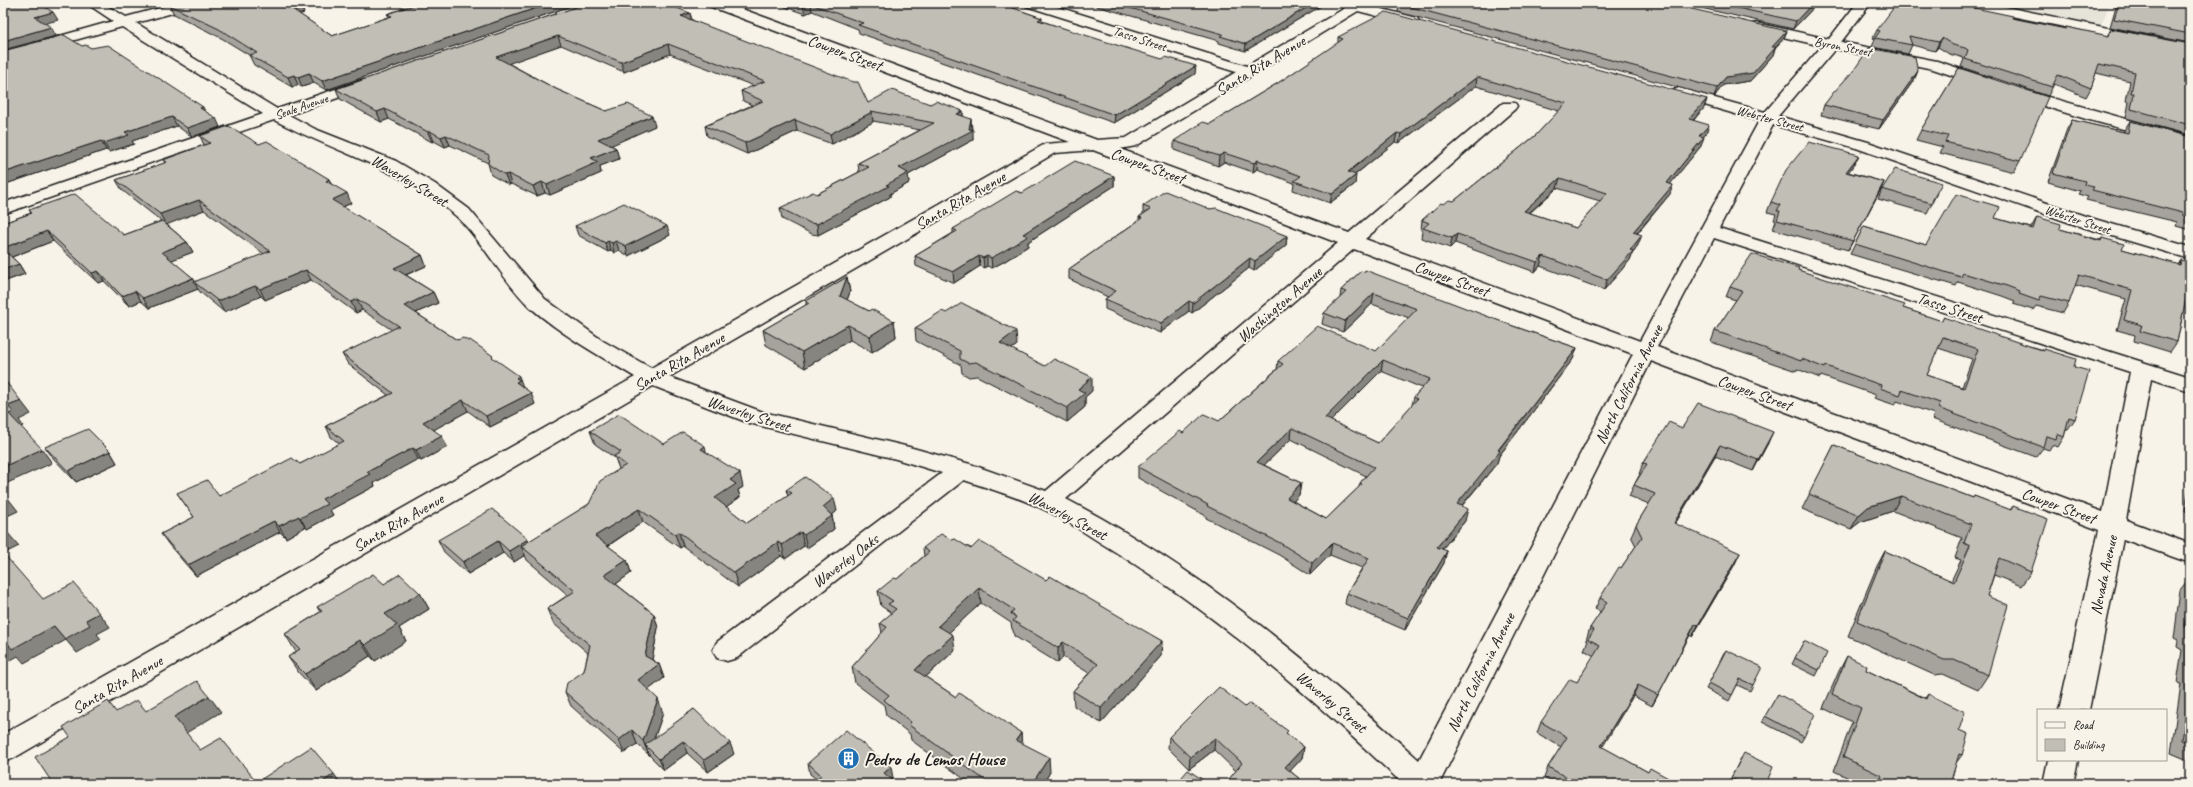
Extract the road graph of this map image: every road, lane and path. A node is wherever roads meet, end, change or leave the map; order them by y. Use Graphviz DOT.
graph roads {
  1 [pos="93,3"];
  2 [pos="193,3"];
  3 [pos="714,3"];
  4 [pos="1031,3"];
  5 [pos="1864,3"];
  6 [pos="1968,3"];
  7 [pos="1354,4"];
  8 [pos="124,22"];
  9 [pos="1746,24"];
  10 [pos="1428,26"];
  11 [pos="1832,44"];
  12 [pos="2190,49"];
  13 [pos="3,56"];
  14 [pos="1250,72"];
  15 [pos="384,77"];
  16 [pos="1664,89"];
  17 [pos="1509,106"];
  18 [pos="276,114"];
  19 [pos="1769,118"];
  20 [pos="2190,142"];
  21 [pos="1096,146"];
  22 [pos="3,209"];
  23 [pos="1710,231"];
  24 [pos="1352,241"];
  25 [pos="2190,253"];
  26 [pos="1645,350"];
  27 [pos="2142,368"];
  28 [pos="651,377"];
  29 [pos="2190,384"];
  30 [pos="962,470"];
  31 [pos="1048,502"];
  32 [pos="2113,525"];
  33 [pos="2190,554"];
  34 [pos="727,650"];
  35 [pos="2074,709"];
  36 [pos="3,749"];
  37 [pos="2063,761"];
  38 [pos="1423,784"];
  39 [pos="2058,784"];
  1 -- 8 [label="street, Waverley Street"];
  2 -- 8 [label="street"];
  3 -- 21 [label="street, Cowper Street"];
  4 -- 14 [label="street, Tasso Street"];
  5 -- 11 [label="street, North California Avenue"];
  6 -- 12 [label="street"];
  7 -- 10 [label="street"];
  7 -- 14 [label="street, Santa Rita Avenue"];
  8 -- 13 [label="street"];
  8 -- 18 [label="street, Waverley Street"];
  9 -- 11 [label="street, Byron Street"];
  11 -- 19 [label="street, North California Avenue"];
  11 -- 20 [label="street, Byron Street"];
  14 -- 21 [label="street, Santa Rita Avenue"];
  15 -- 18 [label="street, Seale Avenue"];
  16 -- 19 [label="street, Webster Street"];
  17 -- 24 [label="street, Washington Avenue"];
  18 -- 22 [label="street, Seale Avenue"];
  18 -- 28 [label="street, Waverley Street"];
  19 -- 23 [label="street, North California Avenue"];
  19 -- 25 [label="street, Webster Street"];
  21 -- 24 [label="street, Cowper Street"];
  21 -- 28 [label="street, Santa Rita Avenue"];
  23 -- 26 [label="street, North California Avenue"];
  23 -- 27 [label="street, Tasso Street"];
  24 -- 26 [label="street, Cowper Street"];
  24 -- 31 [label="street, Washington Avenue"];
  26 -- 32 [label="street, Cowper Street"];
  26 -- 38 [label="street, North California Avenue"];
  27 -- 29 [label="street, Tasso Street"];
  27 -- 32 [label="street, Nevada Avenue"];
  28 -- 30 [label="street, Waverley Street"];
  28 -- 36 [label="street, Santa Rita Avenue"];
  30 -- 31 [label="street, Waverley Street"];
  30 -- 34 [label="street, Waverley Oaks"];
  31 -- 38 [label="street, Waverley Street"];
  32 -- 33 [label="street, Cowper Street"];
  32 -- 35 [label="street, Nevada Avenue"];
  37 -- 39 [label="street"];
}
